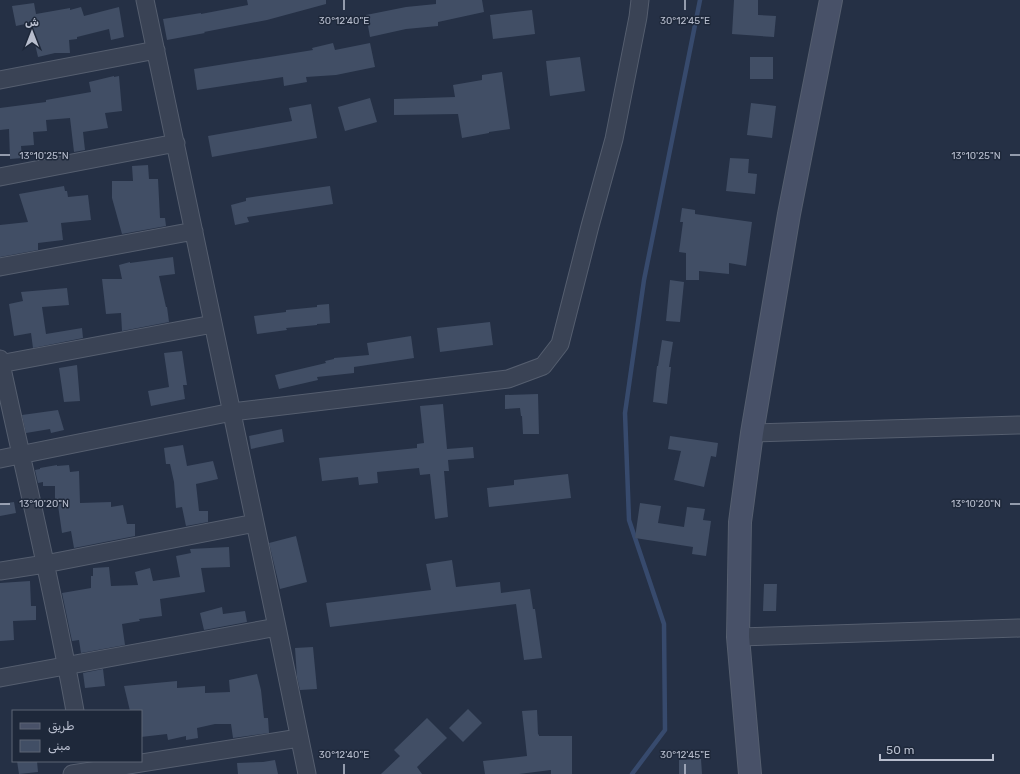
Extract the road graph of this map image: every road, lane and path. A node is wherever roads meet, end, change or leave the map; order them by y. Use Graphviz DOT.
graph roads {
  1 [pos="145,0"];
  2 [pos="640,0"];
  3 [pos="831,0"];
  4 [pos="156,50"];
  5 [pos="0,80"];
  6 [pos="176,144"];
  7 [pos="0,177"];
  8 [pos="194,231"];
  9 [pos="0,267"];
  10 [pos="213,324"];
  11 [pos="0,362"];
  12 [pos="232,412"];
  13 [pos="1020,425"];
  14 [pos="752,433"];
  15 [pos="22,455"];
  16 [pos="0,459"];
  17 [pos="255,523"];
  18 [pos="45,564"];
  19 [pos="0,571"];
  20 [pos="277,627"];
  21 [pos="1020,628"];
  22 [pos="738,637"];
  23 [pos="67,665"];
  24 [pos="0,678"];
  25 [pos="75,710"];
  26 [pos="299,738"];
  27 [pos="142,761"];
  28 [pos="136,762"];
  29 [pos="81,770"];
  30 [pos="307,774"];
  31 [pos="750,774"];
  1 -- 4 [label="street"];
  2 -- 12 [label="street"];
  3 -- 14 [label="main road"];
  4 -- 5 [label="street"];
  4 -- 6 [label="street"];
  6 -- 7 [label="street"];
  6 -- 8 [label="street"];
  8 -- 9 [label="street"];
  8 -- 10 [label="street"];
  10 -- 11 [label="street"];
  10 -- 12 [label="street"];
  11 -- 15 [label="street"];
  12 -- 15 [label="street"];
  12 -- 17 [label="street"];
  13 -- 14 [label="street"];
  14 -- 22 [label="main road"];
  15 -- 16 [label="street"];
  15 -- 18 [label="street"];
  17 -- 18 [label="street"];
  17 -- 20 [label="street"];
  18 -- 19 [label="street"];
  18 -- 23 [label="street"];
  20 -- 23 [label="street"];
  20 -- 26 [label="street"];
  21 -- 22 [label="street"];
  22 -- 31 [label="main road"];
  23 -- 24 [label="street"];
  23 -- 25 [label="street"];
  26 -- 27 [label="street"];
  26 -- 30 [label="street"];
  28 -- 29 [label="street"];
}
